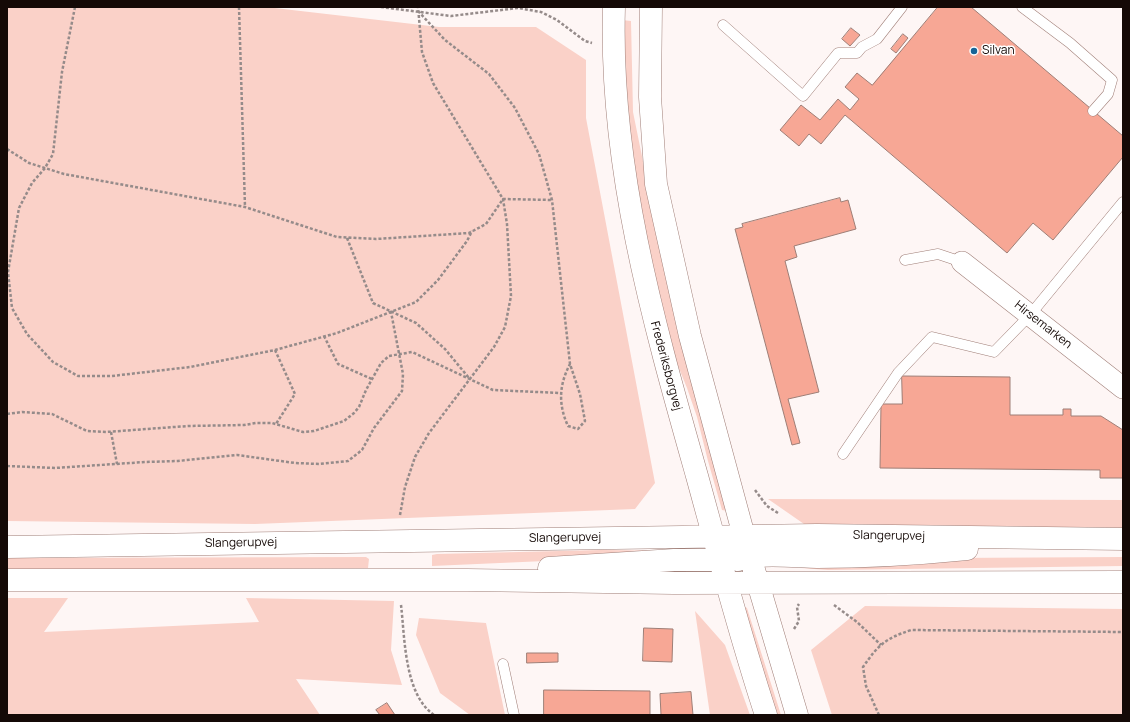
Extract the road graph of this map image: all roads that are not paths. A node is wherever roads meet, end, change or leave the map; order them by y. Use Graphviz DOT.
graph roads {
  1 [pos="614,7"];
  2 [pos="651,7"];
  3 [pos="902,7"];
  4 [pos="1022,7"];
  5 [pos="723,25"];
  6 [pos="1093,111"];
  7 [pos="1123,202"];
  8 [pos="905,260"];
  9 [pos="962,262"];
  10 [pos="1030,315"];
  11 [pos="1123,388"];
  12 [pos="843,454"];
  13 [pos="744,536"];
  14 [pos="713,537"];
  15 [pos="1070,538"];
  16 [pos="1123,539"];
  17 [pos="7,547"];
  18 [pos="751,557"];
  19 [pos="720,560"];
  20 [pos="7,580"];
  21 [pos="468,580"];
  22 [pos="1123,582"];
  23 [pos="726,583"];
  24 [pos="759,583"];
  25 [pos="503,664"];
  26 [pos="514,715"];
  27 [pos="766,715"];
  28 [pos="797,715"];
  1 -- 14 [label="main road, Frederiksborgvej"];
  2 -- 13 [label="main road"];
  3 -- 5 [label="lane"];
  4 -- 6 [label="lane"];
  7 -- 10 [label="lane"];
  8 -- 9 [label="lane"];
  9 -- 10 [label="street, Hirsemarken"];
  10 -- 11 [label="street, Hirsemarken"];
  10 -- 12 [label="lane"];
  13 -- 14 [label="main road, Slangerupvej"];
  13 -- 15 [label="main road, Slangerupvej"];
  13 -- 18 [label="main road"];
  13 -- 19 [label="main road"];
  14 -- 17 [label="main road, Slangerupvej"];
  14 -- 19 [label="main road, Frederiksborgvej"];
  15 -- 16 [label="main road, Slangerupvej"];
  15 -- 18 [label="main road"];
  18 -- 23 [label="main road"];
  18 -- 24 [label="main road"];
  19 -- 21 [label="main road"];
  19 -- 23 [label="main road, Frederiksborgvej"];
  20 -- 21 [label="main road"];
  21 -- 23 [label="main road"];
  22 -- 24 [label="main road"];
  23 -- 24 [label="main road"];
  23 -- 27 [label="main road, Frederiksborgvej"];
  24 -- 28 [label="main road"];
  25 -- 26 [label="lane"];
}
